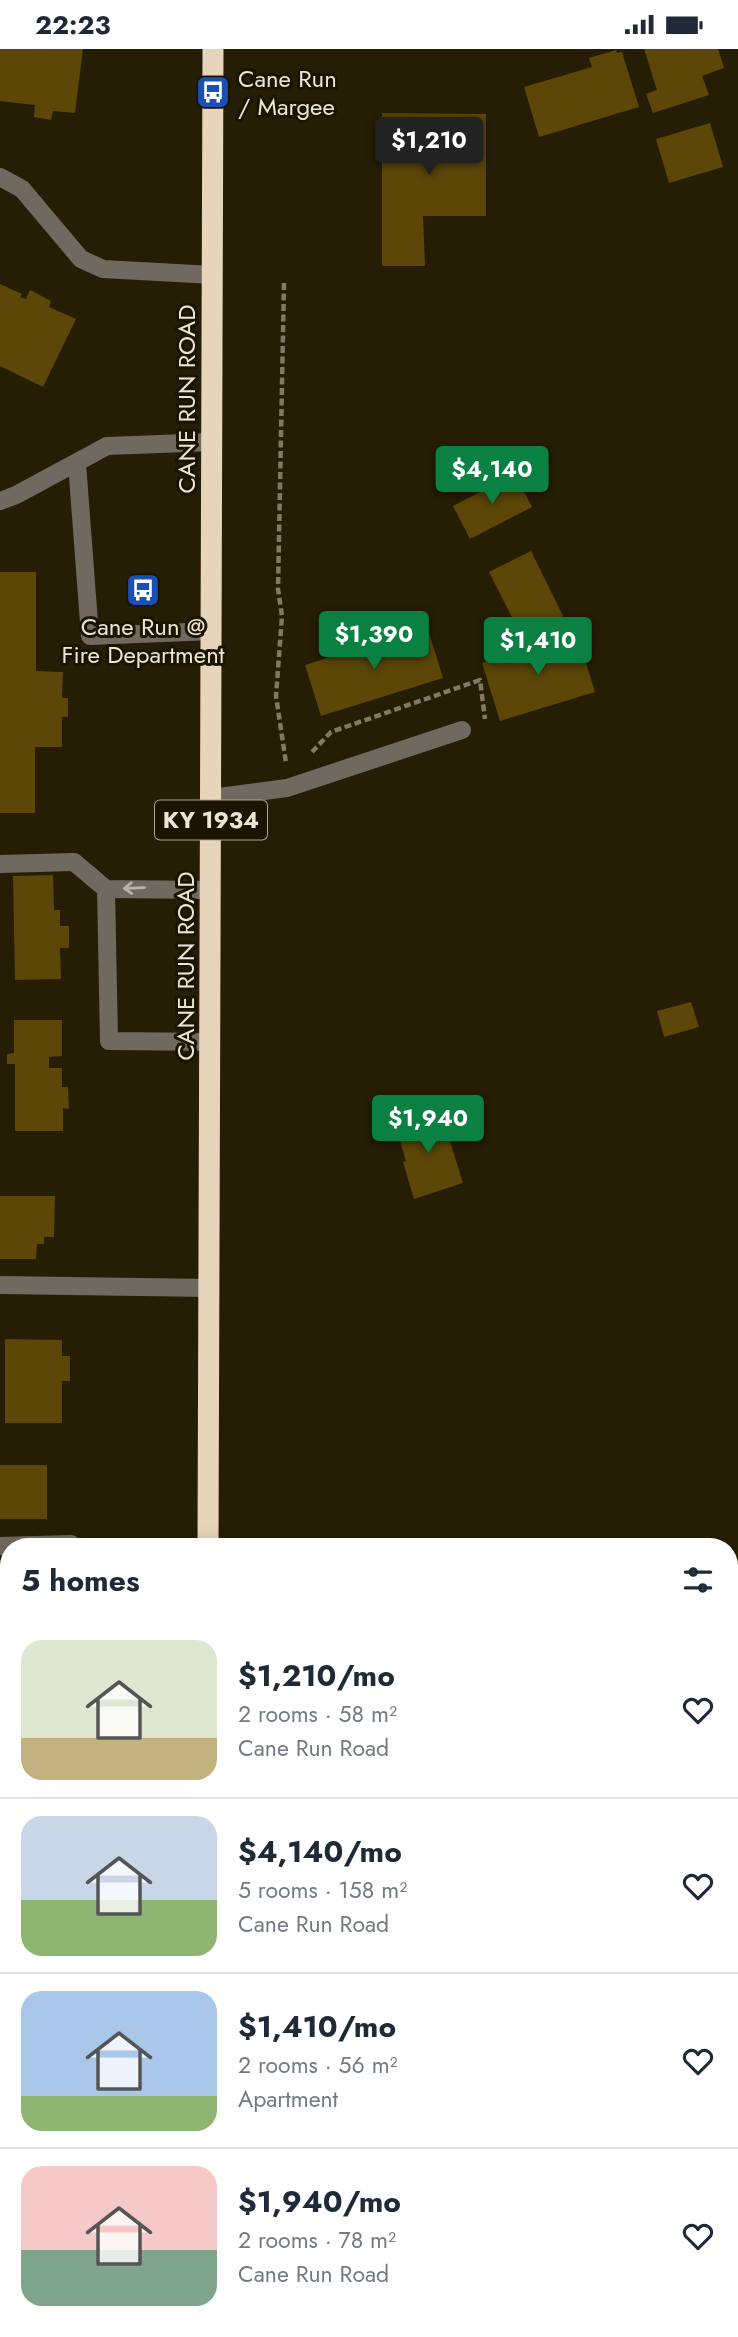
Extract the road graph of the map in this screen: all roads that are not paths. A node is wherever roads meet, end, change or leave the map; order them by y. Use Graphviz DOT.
graph roads {
  1 [pos="214,49"];
  2 [pos="0,177"];
  3 [pos="213,275"];
  4 [pos="212,442"];
  5 [pos="77,463"];
  6 [pos="0,501"];
  7 [pos="212,631"];
  8 [pos="462,730"];
  9 [pos="211,799"];
  10 [pos="0,864"];
  11 [pos="106,889"];
  12 [pos="211,890"];
  13 [pos="211,1042"];
  14 [pos="0,1285"];
  15 [pos="210,1288"];
  16 [pos="208,1538"];
  1 -- 3 [label="highway, CANE RUN ROAD / KY 1934"];
  2 -- 3 [label="street"];
  3 -- 4 [label="highway, CANE RUN ROAD / KY 1934"];
  4 -- 5 [label="street"];
  4 -- 7 [label="highway, CANE RUN ROAD / KY 1934"];
  5 -- 6 [label="street"];
  5 -- 7 [label="street"];
  7 -- 9 [label="highway, CANE RUN ROAD / KY 1934"];
  8 -- 9 [label="street"];
  9 -- 12 [label="highway, CANE RUN ROAD / KY 1934"];
  10 -- 11 [label="street"];
  12 -- 11 [label="street, one-way"];
  11 -- 13 [label="street"];
  12 -- 13 [label="highway, CANE RUN ROAD / KY 1934"];
  13 -- 15 [label="highway, CANE RUN ROAD / KY 1934"];
  14 -- 15 [label="street"];
  15 -- 16 [label="highway, CANE RUN ROAD / KY 1934"];
}
